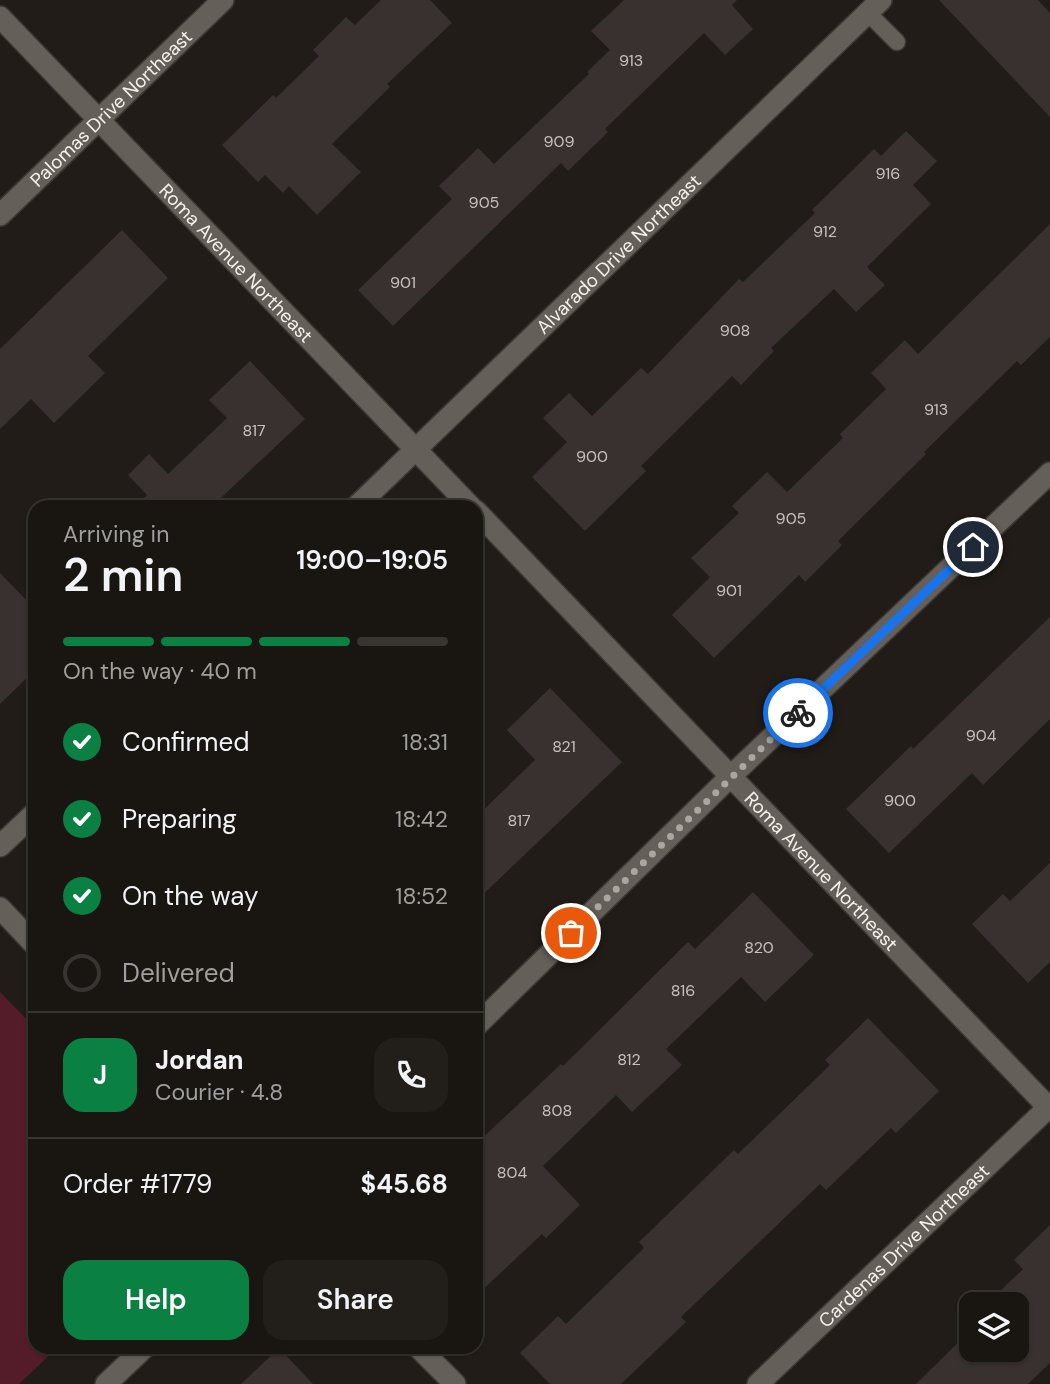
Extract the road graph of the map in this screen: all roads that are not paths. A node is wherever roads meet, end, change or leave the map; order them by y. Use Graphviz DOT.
graph roads {
  1 [pos="223,0"];
  2 [pos="875,6"];
  3 [pos="0,17"];
  4 [pos="897,42"];
  5 [pos="99,120"];
  6 [pos="0,215"];
  7 [pos="416,450"];
  8 [pos="1050,473"];
  9 [pos="363,500"];
  10 [pos="464,500"];
  11 [pos="483,518"];
  12 [pos="732,775"];
  13 [pos="28,820"];
  14 [pos="0,846"];
  15 [pos="0,908"];
  16 [pos="28,938"];
  17 [pos="483,1019"];
  18 [pos="1049,1108"];
  19 [pos="138,1354"];
  20 [pos="425,1354"];
  21 [pos="106,1384"];
  22 [pos="455,1384"];
  23 [pos="758,1384"];
  1 -- 5 [label="street, Palomas Drive Northeast"];
  2 -- 4 [label="lane"];
  2 -- 7 [label="street, Alvarado Drive Northeast"];
  3 -- 5 [label="street, Roma Avenue Northeast"];
  5 -- 6 [label="street, Palomas Drive Northeast"];
  5 -- 7 [label="street, Roma Avenue Northeast"];
  7 -- 9 [label="street, Alvarado Drive Northeast"];
  7 -- 10 [label="street, Roma Avenue Northeast"];
  8 -- 12 [label="street"];
  11 -- 12 [label="street, Roma Avenue Northeast"];
  12 -- 17 [label="street"];
  12 -- 18 [label="street, Roma Avenue Northeast"];
  13 -- 14 [label="street"];
  15 -- 16 [label="street"];
  18 -- 23 [label="street, Cardenas Drive Northeast"];
  19 -- 21 [label="street"];
  20 -- 22 [label="street"];
}
